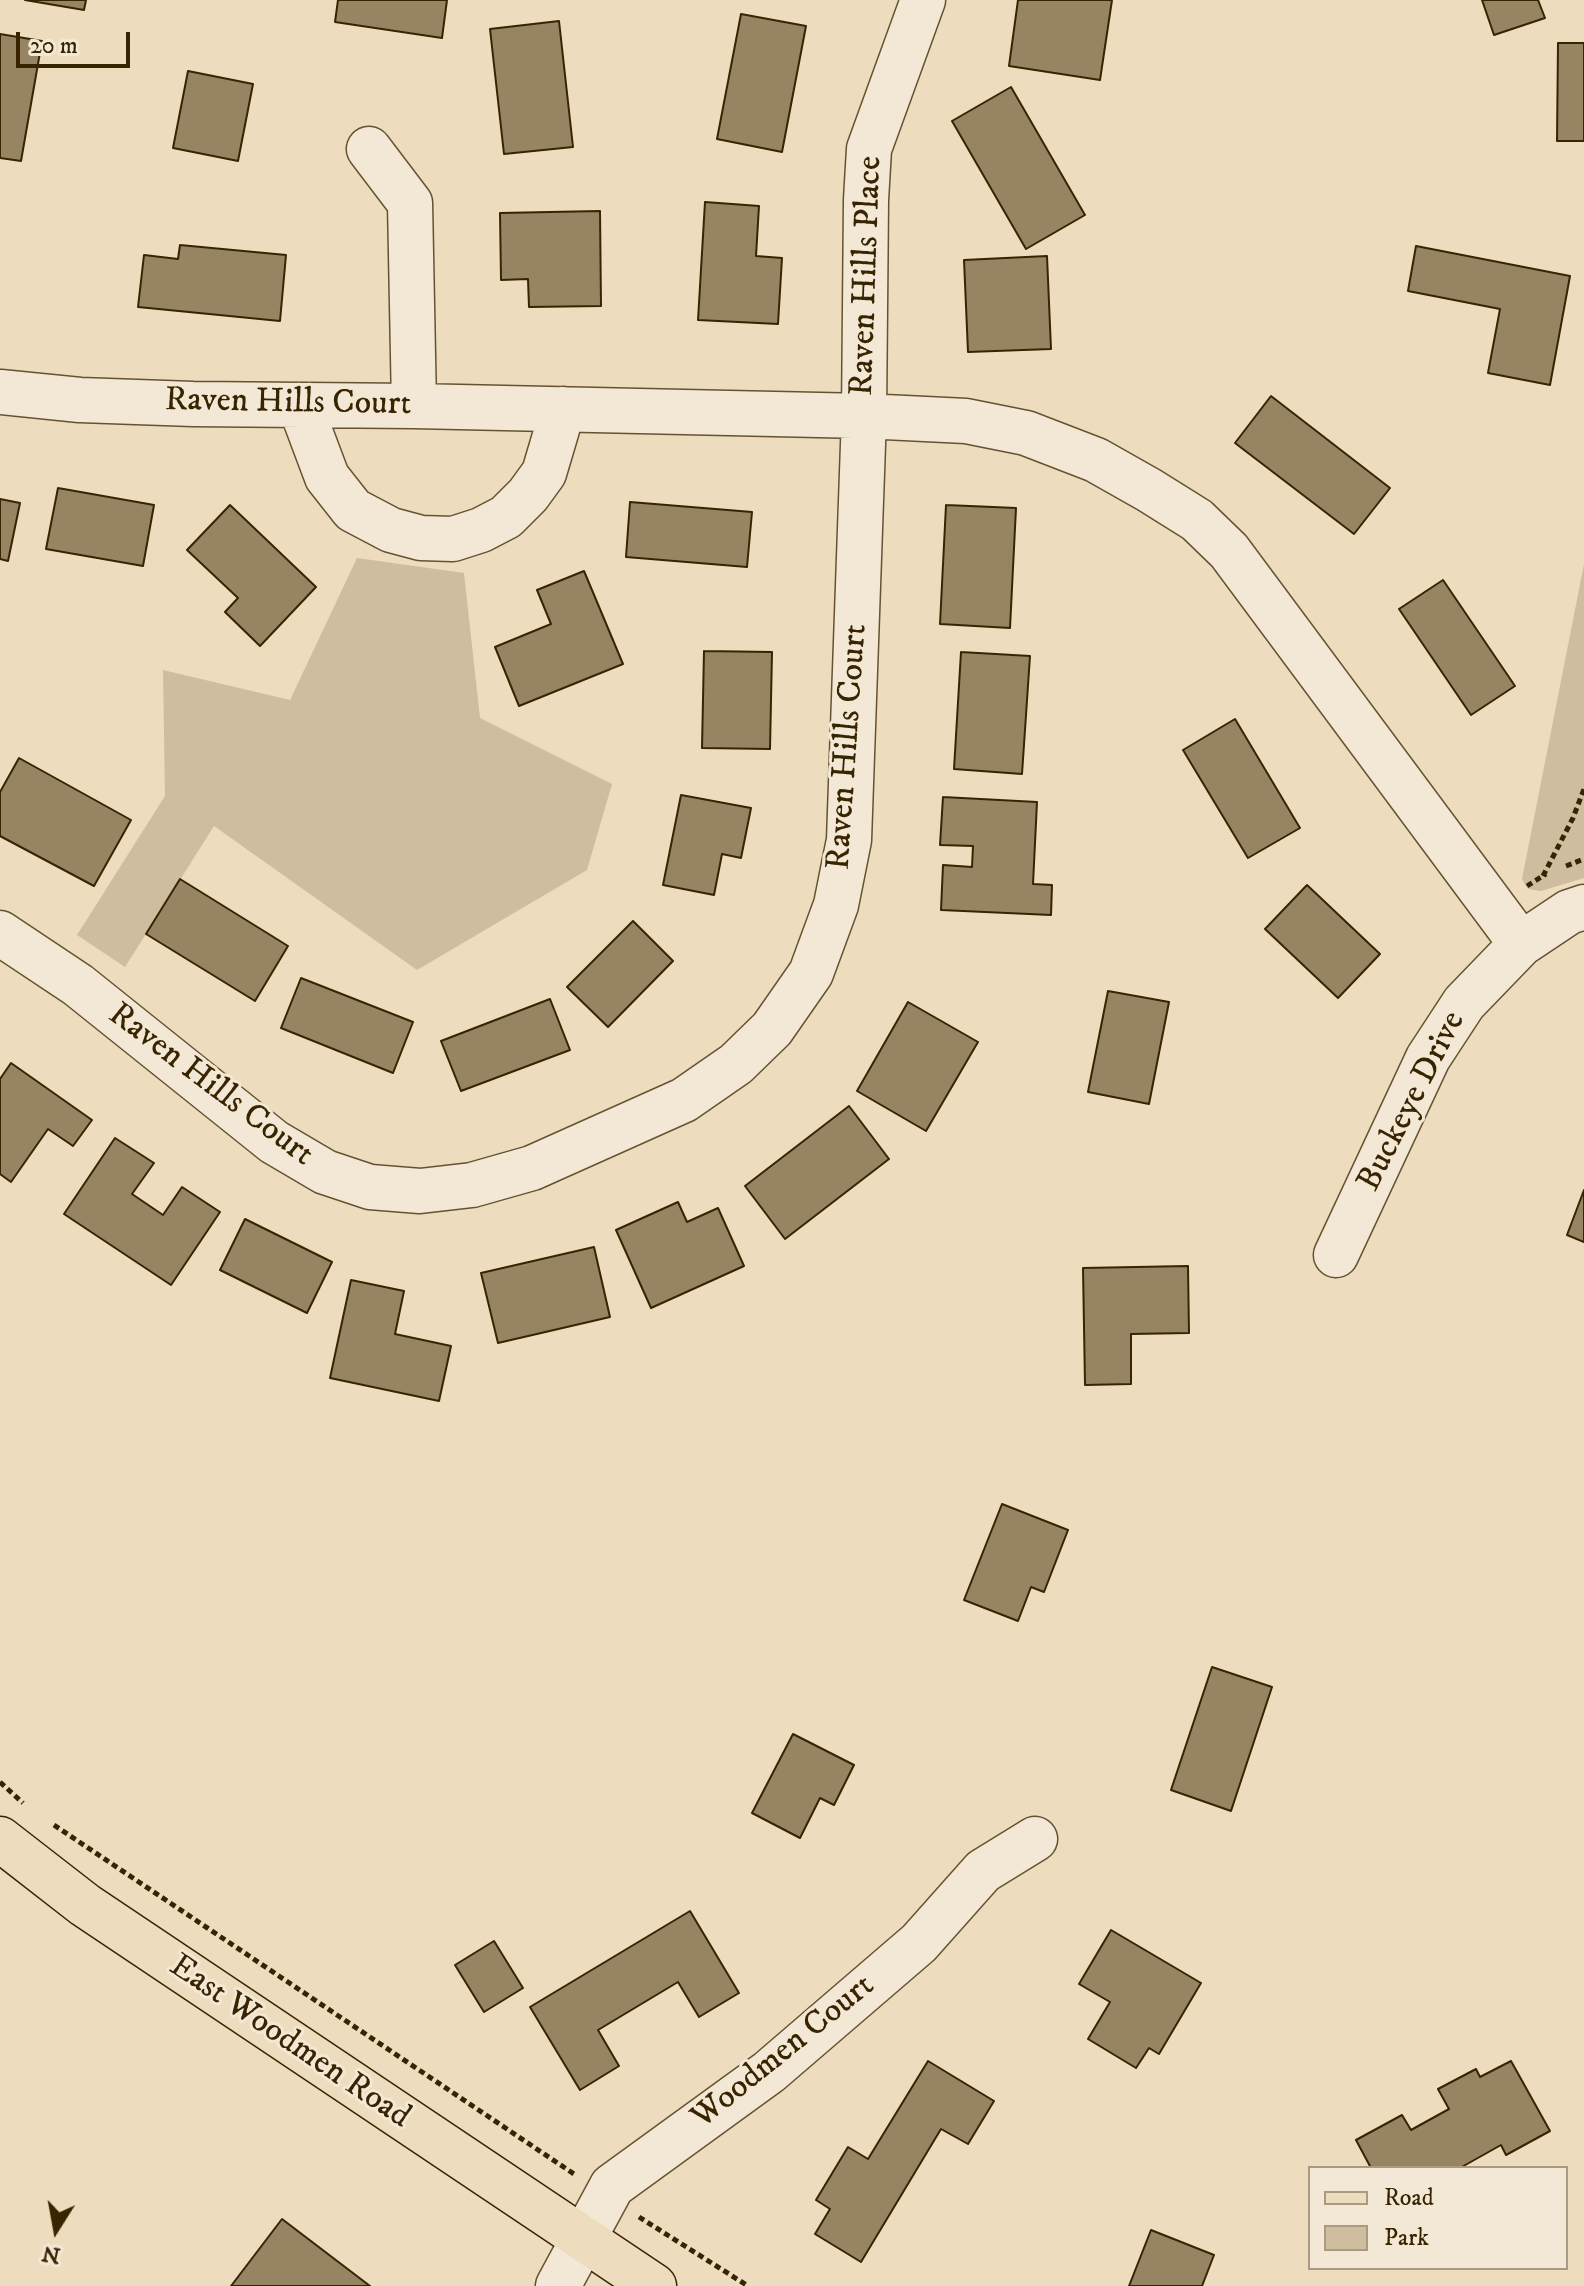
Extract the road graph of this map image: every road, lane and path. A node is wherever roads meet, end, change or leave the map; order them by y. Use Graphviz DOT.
graph roads {
  1 [pos="923,0"];
  2 [pos="369,149"];
  3 [pos="0,392"];
  4 [pos="300,405"];
  5 [pos="414,406"];
  6 [pos="563,409"];
  7 [pos="864,416"];
  8 [pos="1584,789"];
  9 [pos="1543,876"];
  10 [pos="1584,907"];
  11 [pos="0,933"];
  12 [pos="1521,944"];
  13 [pos="1336,1255"];
  14 [pos="0,1782"];
  15 [pos="32,1810"];
  16 [pos="45,1819"];
  17 [pos="0,1839"];
  18 [pos="1035,1839"];
  19 [pos="607,2196"];
  20 [pos="583,2240"];
  21 [pos="558,2286"];
  22 [pos="654,2286"];
  23 [pos="748,2286"];
  1 -- 7 [label="street, Raven Hills Place"];
  2 -- 5 [label="street"];
  3 -- 4 [label="street, Raven Hills Court"];
  4 -- 5 [label="street, Raven Hills Court"];
  4 -- 6 [label="street"];
  5 -- 6 [label="street, Raven Hills Court"];
  6 -- 7 [label="street, Raven Hills Court"];
  7 -- 11 [label="street, Raven Hills Court"];
  7 -- 12 [label="street, Raven Hills Court"];
  8 -- 9 [label="path"];
  10 -- 12 [label="street, Buckeye Drive"];
  12 -- 13 [label="street, Buckeye Drive"];
  14 -- 15 [label="path"];
  16 -- 19 [label="path"];
  17 -- 20 [label="main road, East Woodmen Road"];
  18 -- 19 [label="street, Woodmen Court"];
  19 -- 20 [label="street, Woodmen Court"];
  19 -- 23 [label="path"];
  20 -- 21 [label="street, Woodmen Court"];
  20 -- 22 [label="main road, East Woodmen Road"];
}
